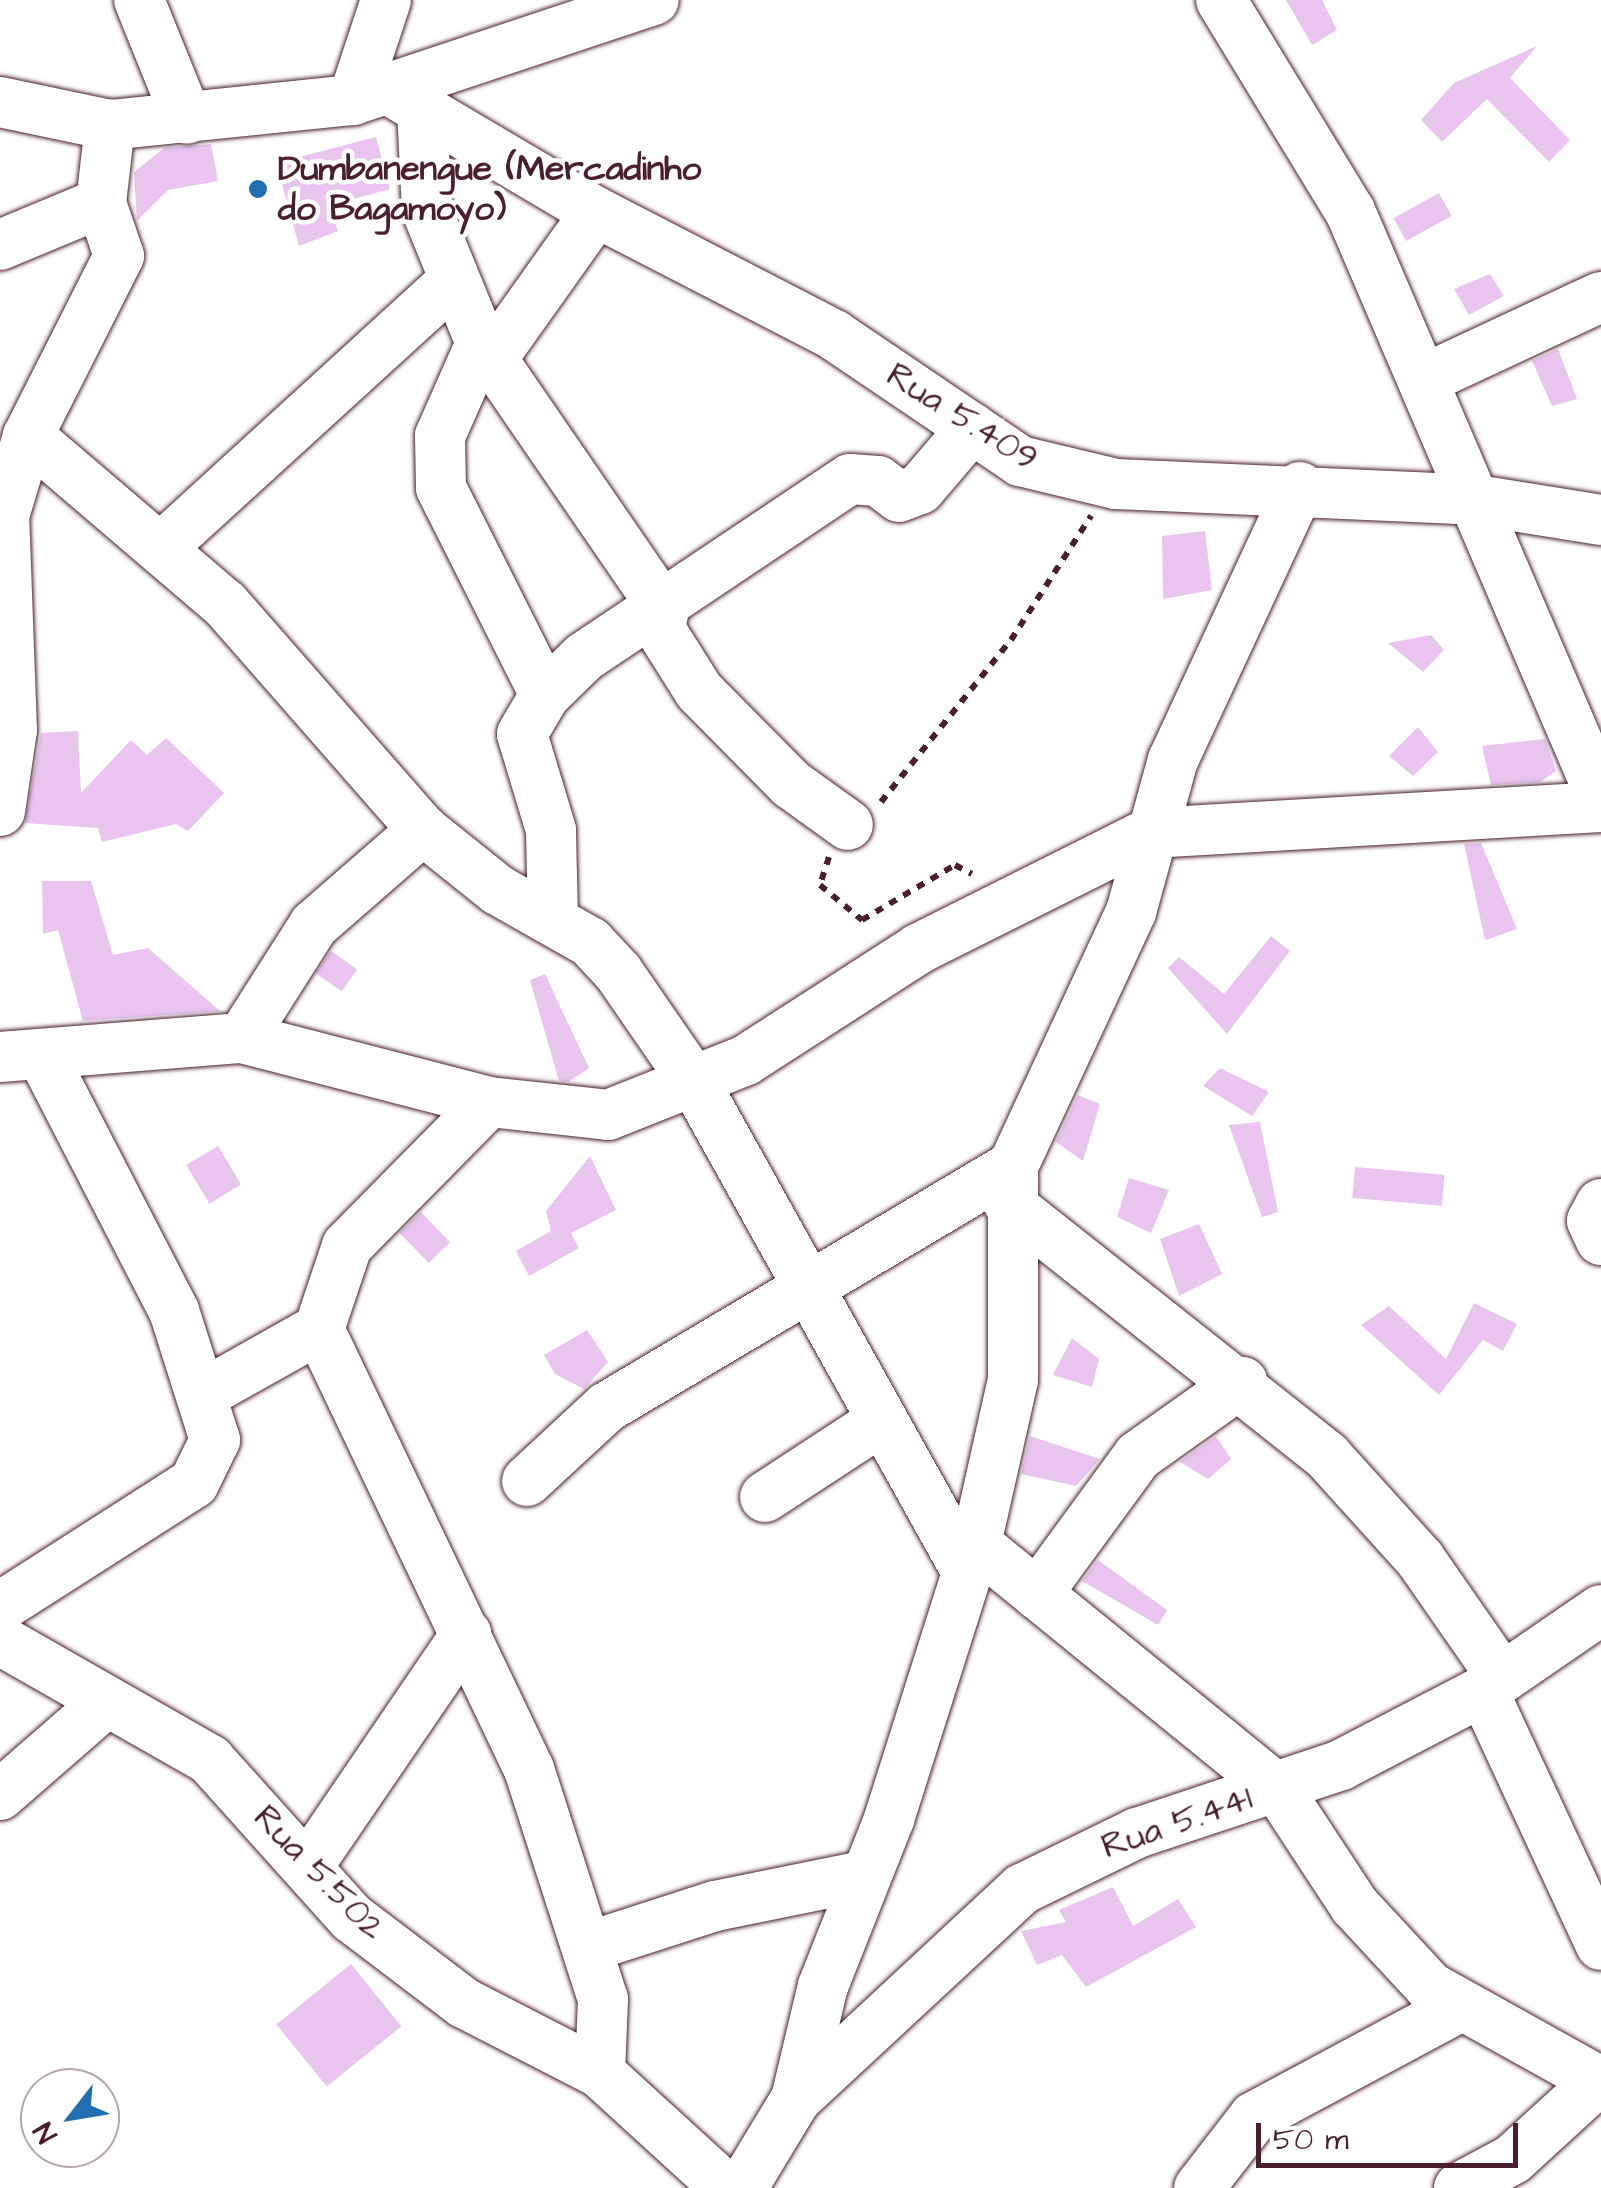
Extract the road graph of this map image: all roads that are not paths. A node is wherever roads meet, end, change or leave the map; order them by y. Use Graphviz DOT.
graph roads {
  1 [pos="139,0"];
  2 [pos="386,0"];
  3 [pos="654,0"];
  4 [pos="1221,0"];
  5 [pos="388,100"];
  6 [pos="0,102"];
  7 [pos="187,119"];
  8 [pos="110,125"];
  9 [pos="101,203"];
  10 [pos="596,212"];
  11 [pos="0,245"];
  12 [pos="452,282"];
  13 [pos="1601,297"];
  14 [pos="486,351"];
  15 [pos="1426,378"];
  16 [pos="972,428"];
  17 [pos="28,436"];
  18 [pos="1300,487"];
  19 [pos="1476,500"];
  20 [pos="2,514"];
  21 [pos="1601,520"];
  22 [pos="163,546"];
  23 [pos="664,609"];
  24 [pos="545,695"];
  25 [pos="1601,797"];
  26 [pos="1601,807"];
  27 [pos="0,811"];
  28 [pos="848,825"];
  29 [pos="423,830"];
  30 [pos="1150,833"];
  31 [pos="553,920"];
  32 [pos="242,1038"];
  33 [pos="21,1057"];
  34 [pos="696,1084"];
  35 [pos="489,1102"];
  36 [pos="1011,1185"];
  37 [pos="1601,1204"];
  38 [pos="1601,1240"];
  39 [pos="805,1290"];
  40 [pos="319,1329"];
  41 [pos="1242,1382"];
  42 [pos="205,1393"];
  43 [pos="878,1423"];
  44 [pos="527,1481"];
  45 [pos="765,1497"];
  46 [pos="971,1557"];
  47 [pos="1037,1594"];
  48 [pos="0,1607"];
  49 [pos="1601,1610"];
  50 [pos="466,1634"];
  51 [pos="0,1640"];
  52 [pos="1492,1684"];
  53 [pos="102,1706"];
  54 [pos="1278,1789"];
  55 [pos="0,1794"];
  56 [pos="308,1866"];
  57 [pos="863,1876"];
  58 [pos="1601,1945"];
  59 [pos="588,1947"];
  60 [pos="1461,2006"];
  61 [pos="600,2074"];
  62 [pos="1600,2082"];
  63 [pos="796,2099"];
  64 [pos="726,2188"];
  65 [pos="742,2188"];
  66 [pos="1200,2188"];
  67 [pos="1459,2188"];
  1 -- 7 [label="street"];
  2 -- 5 [label="street"];
  3 -- 5 [label="street"];
  4 -- 15 [label="street"];
  5 -- 7 [label="street"];
  5 -- 10 [label="street, Rua 5.409"];
  5 -- 12 [label="street"];
  6 -- 8 [label="street"];
  7 -- 8 [label="street"];
  8 -- 9 [label="street"];
  9 -- 11 [label="street"];
  9 -- 17 [label="street"];
  10 -- 14 [label="street"];
  10 -- 16 [label="street, Rua 5.409"];
  12 -- 14 [label="street"];
  12 -- 22 [label="street"];
  13 -- 15 [label="street"];
  14 -- 23 [label="street"];
  14 -- 24 [label="street"];
  15 -- 19 [label="street"];
  16 -- 18 [label="street, Rua 5.409"];
  16 -- 23 [label="street"];
  17 -- 20 [label="street"];
  17 -- 22 [label="street"];
  18 -- 19 [label="street, Rua 5.409"];
  18 -- 30 [label="street"];
  19 -- 21 [label="street, Rua 5.409"];
  19 -- 25 [label="street"];
  20 -- 27 [label="street"];
  22 -- 29 [label="street"];
  23 -- 24 [label="street"];
  23 -- 28 [label="street"];
  24 -- 31 [label="street"];
  26 -- 30 [label="street"];
  29 -- 31 [label="street"];
  29 -- 32 [label="street"];
  30 -- 34 [label="street"];
  30 -- 36 [label="street"];
  31 -- 34 [label="street"];
  32 -- 33 [label="street"];
  32 -- 35 [label="street"];
  33 -- 42 [label="street"];
  34 -- 35 [label="street"];
  34 -- 39 [label="street"];
  35 -- 40 [label="street"];
  36 -- 39 [label="street"];
  36 -- 41 [label="street"];
  36 -- 46 [label="street"];
  37 -- 38 [label="street"];
  39 -- 43 [label="street"];
  39 -- 44 [label="street"];
  40 -- 42 [label="street"];
  40 -- 50 [label="street"];
  41 -- 47 [label="street"];
  41 -- 52 [label="street"];
  42 -- 48 [label="street"];
  43 -- 45 [label="street"];
  43 -- 46 [label="street"];
  46 -- 47 [label="street"];
  46 -- 57 [label="street"];
  47 -- 54 [label="street"];
  49 -- 52 [label="street, Rua 5.441"];
  50 -- 56 [label="street"];
  50 -- 59 [label="street"];
  51 -- 53 [label="street, Rua 5.502"];
  52 -- 54 [label="street, Rua 5.441"];
  52 -- 58 [label="street"];
  53 -- 55 [label="street"];
  53 -- 56 [label="street, Rua 5.502"];
  54 -- 60 [label="street"];
  54 -- 63 [label="street, Rua 5.441"];
  56 -- 61 [label="street, Rua 5.502"];
  57 -- 59 [label="street"];
  57 -- 63 [label="street"];
  59 -- 61 [label="street"];
  60 -- 62 [label="street"];
  60 -- 66 [label="street"];
  61 -- 64 [label="street, Rua 5.502"];
  62 -- 67 [label="street"];
  63 -- 65 [label="street"];
}
